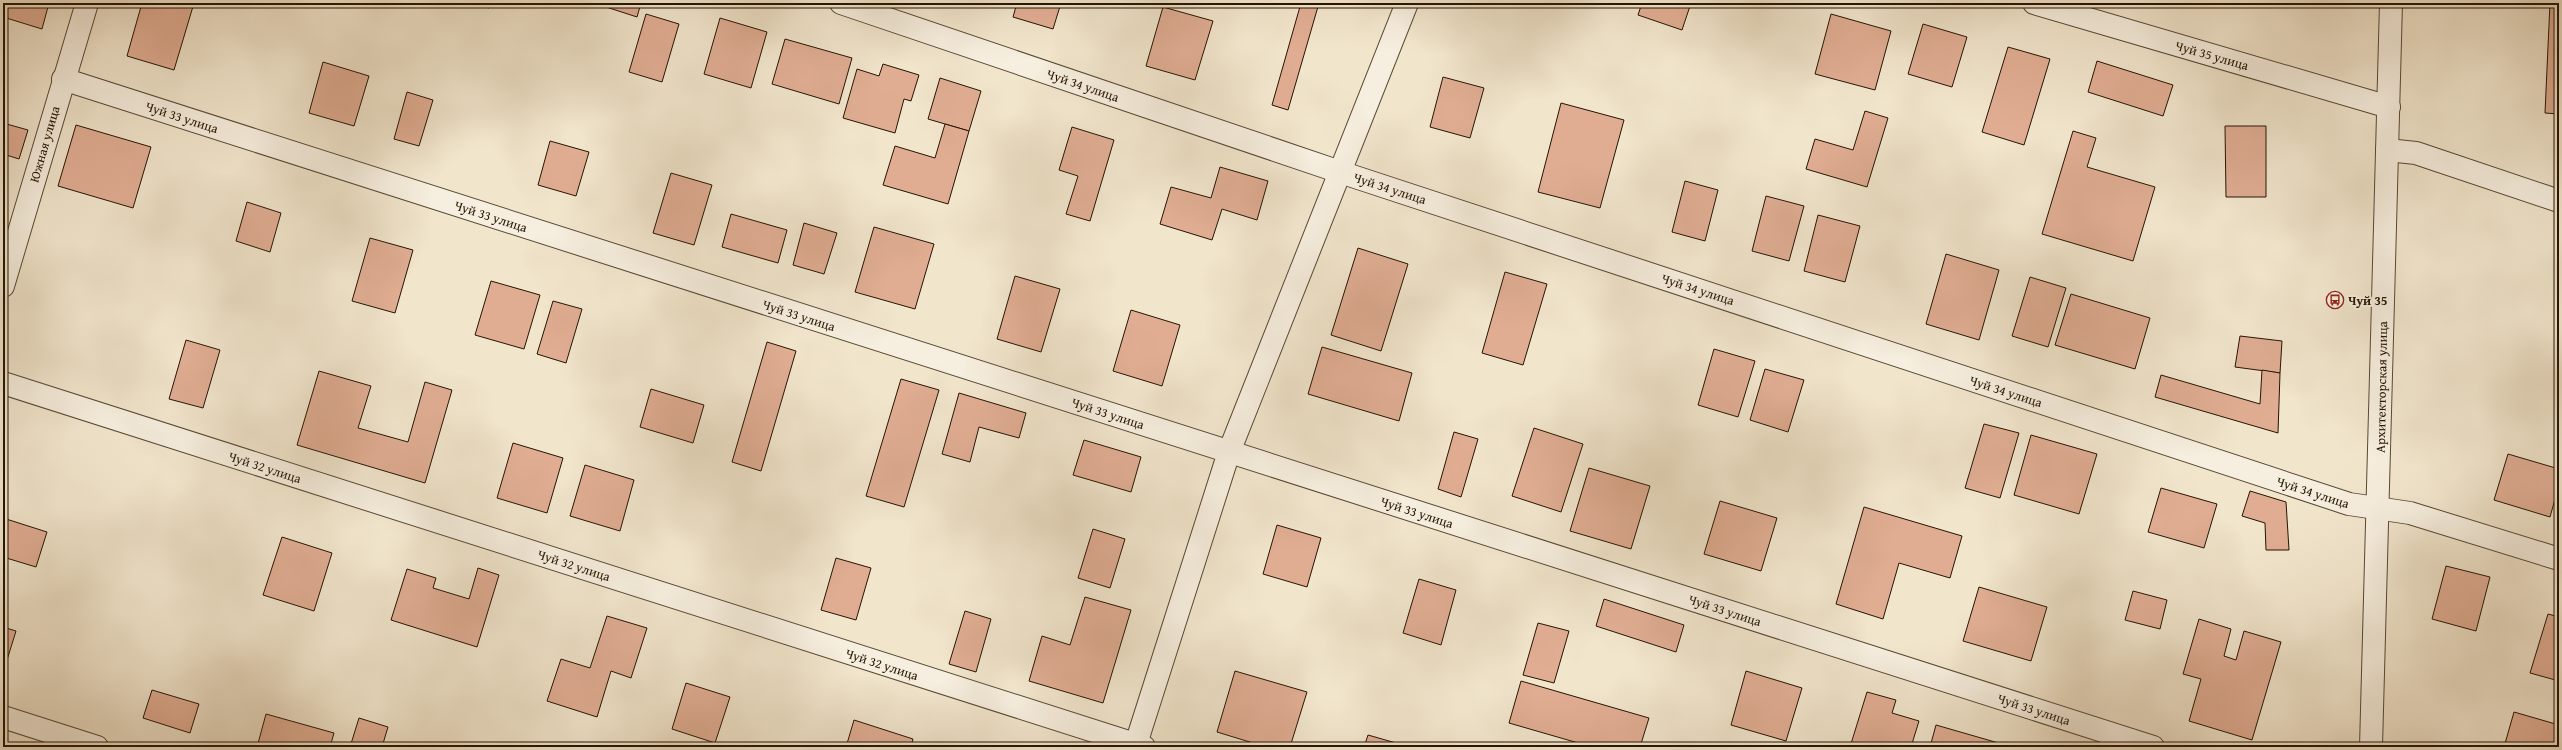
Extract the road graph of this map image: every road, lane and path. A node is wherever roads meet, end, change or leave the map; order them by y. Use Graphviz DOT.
graph roads {
  1 [pos="86,3"];
  2 [pos="841,3"];
  3 [pos="1407,3"];
  4 [pos="2034,3"];
  5 [pos="2392,3"];
  6 [pos="63,79"];
  7 [pos="2389,107"];
  8 [pos="2387,150"];
  9 [pos="1340,172"];
  10 [pos="2559,201"];
  11 [pos="3,286"];
  12 [pos="3,383"];
  13 [pos="1229,452"];
  14 [pos="2378,509"];
  15 [pos="2559,559"];
  16 [pos="3,717"];
  17 [pos="1138,746"];
  18 [pos="96,747"];
  19 [pos="2153,747"];
  20 [pos="2371,747"];
  1 -- 6 [label="street, Южная улица"];
  2 -- 9 [label="street, Чуй 34 улица"];
  3 -- 9 [label="street"];
  4 -- 7 [label="street, Чуй 35 улица"];
  5 -- 7 [label="street, Архитекторская улица"];
  6 -- 11 [label="street, Южная улица"];
  6 -- 13 [label="street, Чуй 33 улица"];
  7 -- 8 [label="street, Архитекторская улица"];
  8 -- 10 [label="street"];
  8 -- 14 [label="street, Архитекторская улица"];
  9 -- 13 [label="street"];
  9 -- 14 [label="street, Чуй 34 улица"];
  12 -- 17 [label="street, Чуй 32 улица"];
  13 -- 17 [label="street"];
  13 -- 19 [label="street, Чуй 33 улица"];
  14 -- 15 [label="street, Чуй 34 улица"];
  14 -- 20 [label="street, Архитекторская улица"];
  16 -- 18 [label="street"];
}
